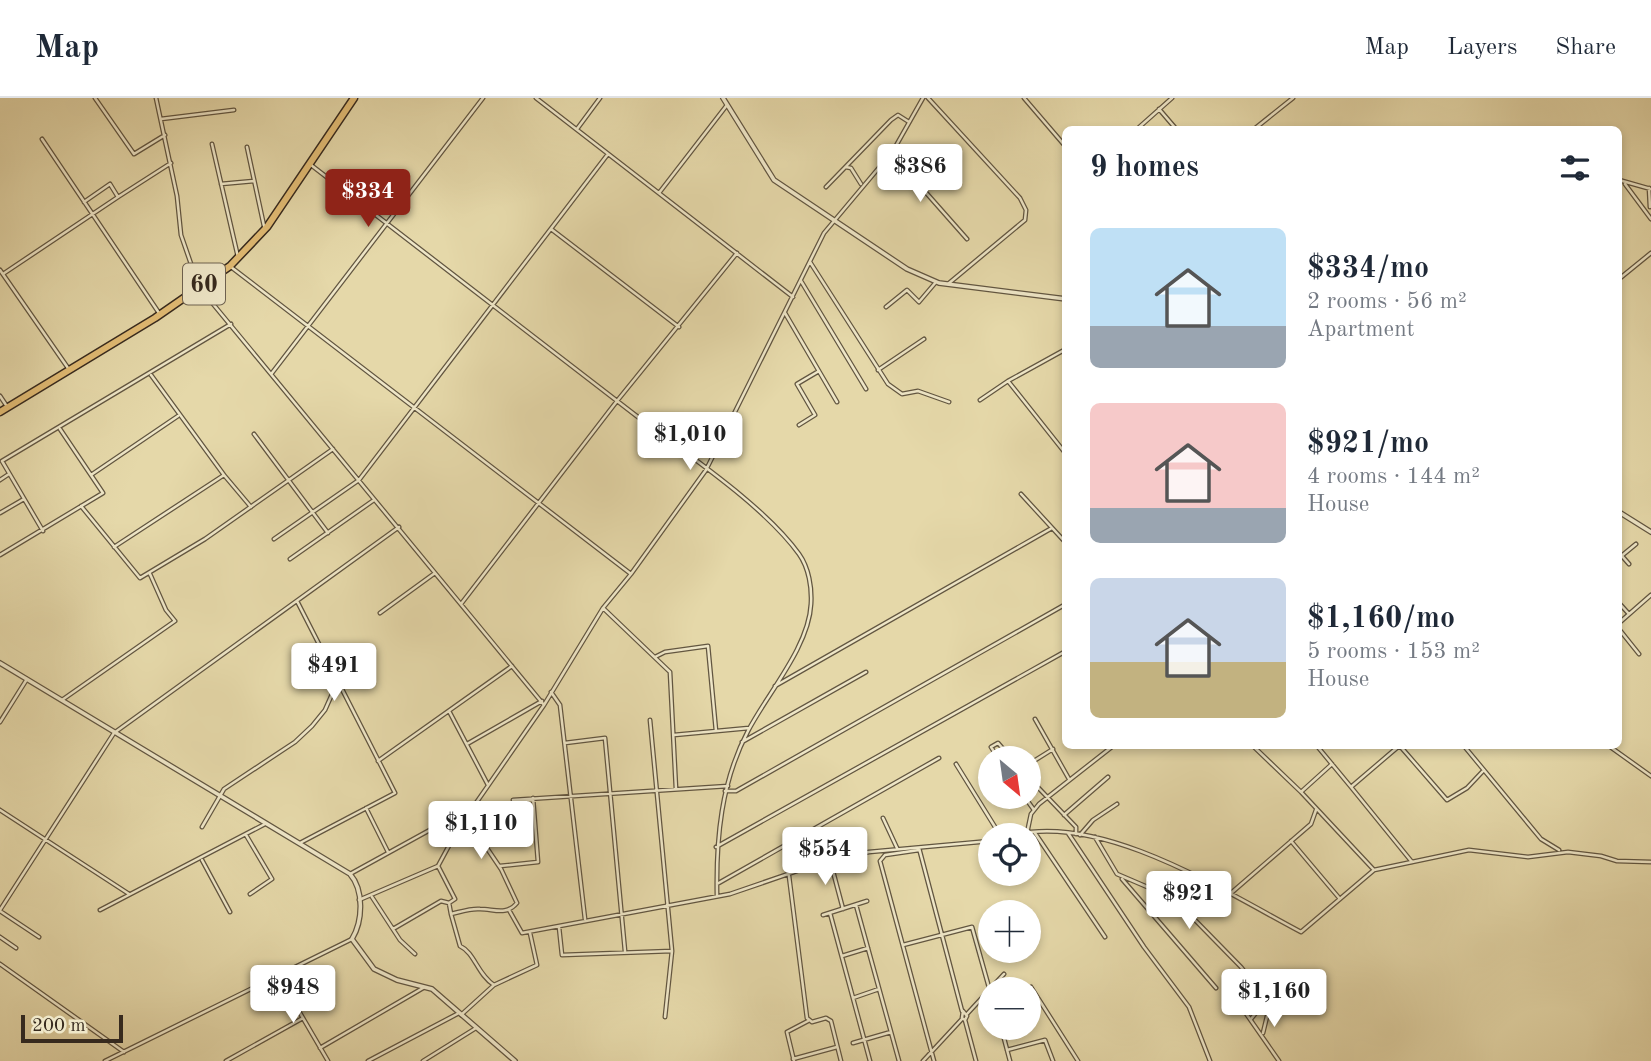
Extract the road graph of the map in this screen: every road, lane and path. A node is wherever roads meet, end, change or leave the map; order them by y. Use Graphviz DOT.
graph roads {
  1 [pos="94,98"];
  2 [pos="156,98"];
  3 [pos="354,98"];
  4 [pos="483,98"];
  5 [pos="536,98"];
  6 [pos="600,98"];
  7 [pos="723,98"];
  8 [pos="925,98"];
  9 [pos="1024,98"];
  10 [pos="1172,98"];
  11 [pos="1293,98"];
  12 [pos="727,105"];
  13 [pos="1159,109"];
  14 [pos="234,110"];
  15 [pos="161,119"];
  16 [pos="909,122"];
  17 [pos="1140,126"];
  18 [pos="1174,126"];
  19 [pos="1258,126"];
  20 [pos="577,129"];
  21 [pos="165,135"];
  22 [pos="42,139"];
  23 [pos="1062,142"];
  24 [pos="212,144"];
  25 [pos="247,147"];
  26 [pos="891,153"];
  27 [pos="608,154"];
  28 [pos="170,163"];
  29 [pos="308,163"];
  30 [pos="846,167"];
  31 [pos="254,181"];
  32 [pos="1622,182"];
  33 [pos="221,184"];
  34 [pos="1625,184"];
  35 [pos="862,186"];
  36 [pos="826,187"];
  37 [pos="1650,189"];
  38 [pos="659,193"];
  39 [pos="118,197"];
  40 [pos="84,202"];
  41 [pos="1650,207"];
  42 [pos="92,215"];
  43 [pos="1651,219"];
  44 [pos="834,220"];
  45 [pos="387,224"];
  46 [pos="265,229"];
  47 [pos="551,229"];
  48 [pos="967,239"];
  49 [pos="737,253"];
  50 [pos="1651,253"];
  51 [pos="238,257"];
  52 [pos="810,262"];
  53 [pos="230,266"];
  54 [pos="0,270"];
  55 [pos="3,274"];
  56 [pos="1622,277"];
  57 [pos="801,281"];
  58 [pos="936,282"];
  59 [pos="948,284"];
  60 [pos="199,287"];
  61 [pos="793,297"];
  62 [pos="1062,298"];
  63 [pos="493,304"];
  64 [pos="886,307"];
  65 [pos="785,313"];
  66 [pos="160,314"];
  67 [pos="231,324"];
  68 [pos="309,325"];
  69 [pos="679,327"];
  70 [pos="924,339"];
  71 [pos="1062,351"];
  72 [pos="69,369"];
  73 [pos="878,370"];
  74 [pos="819,371"];
  75 [pos="150,374"];
  76 [pos="271,374"];
  77 [pos="1008,381"];
  78 [pos="866,388"];
  79 [pos="0,396"];
  80 [pos="980,400"];
  81 [pos="617,401"];
  82 [pos="837,402"];
  83 [pos="950,402"];
  84 [pos="416,406"];
  85 [pos="7,407"];
  86 [pos="0,412"];
  87 [pos="178,415"];
  88 [pos="799,425"];
  89 [pos="60,429"];
  90 [pos="254,434"];
  91 [pos="334,449"];
  92 [pos="1062,449"];
  93 [pos="706,470"];
  94 [pos="9,474"];
  95 [pos="91,475"];
  96 [pos="224,475"];
  97 [pos="0,480"];
  98 [pos="359,480"];
  99 [pos="289,481"];
  100 [pos="1021,494"];
  101 [pos="24,499"];
  102 [pos="374,500"];
  103 [pos="541,503"];
  104 [pos="81,506"];
  105 [pos="251,507"];
  106 [pos="312,512"];
  107 [pos="0,513"];
  108 [pos="1622,514"];
  109 [pos="399,527"];
  110 [pos="1052,528"];
  111 [pos="43,531"];
  112 [pos="1651,532"];
  113 [pos="328,533"];
  114 [pos="1062,537"];
  115 [pos="274,539"];
  116 [pos="1636,544"];
  117 [pos="114,547"];
  118 [pos="0,555"];
  119 [pos="1622,555"];
  120 [pos="290,559"];
  121 [pos="1622,559"];
  122 [pos="1629,564"];
  123 [pos="150,573"];
  124 [pos="435,573"];
  125 [pos="631,574"];
  126 [pos="1651,595"];
  127 [pos="297,601"];
  128 [pos="461,604"];
  129 [pos="1062,606"];
  130 [pos="1622,606"];
  131 [pos="603,608"];
  132 [pos="380,613"];
  133 [pos="1629,614"];
  134 [pos="1622,620"];
  135 [pos="1622,633"];
  136 [pos="1062,653"];
  137 [pos="1639,654"];
  138 [pos="655,657"];
  139 [pos="0,663"];
  140 [pos="513,665"];
  141 [pos="866,672"];
  142 [pos="27,679"];
  143 [pos="337,683"];
  144 [pos="774,687"];
  145 [pos="551,692"];
  146 [pos="62,700"];
  147 [pos="543,703"];
  148 [pos="449,711"];
  149 [pos="1035,719"];
  150 [pos="650,720"];
  151 [pos="0,722"];
  152 [pos="749,728"];
  153 [pos="716,731"];
  154 [pos="114,733"];
  155 [pos="674,735"];
  156 [pos="742,742"];
  157 [pos="565,743"];
  158 [pos="467,744"];
  159 [pos="1053,749"];
  160 [pos="1109,749"];
  161 [pos="1256,749"];
  162 [pos="1320,749"];
  163 [pos="1395,749"];
  164 [pos="1402,749"];
  165 [pos="1467,749"];
  166 [pos="1613,749"];
  167 [pos="1041,756"];
  168 [pos="939,758"];
  169 [pos="377,761"];
  170 [pos="1332,763"];
  171 [pos="956,764"];
  172 [pos="1484,769"];
  173 [pos="1651,776"];
  174 [pos="1108,777"];
  175 [pos="1069,779"];
  176 [pos="489,785"];
  177 [pos="728,786"];
  178 [pos="1351,787"];
  179 [pos="676,789"];
  180 [pos="656,790"];
  181 [pos="725,791"];
  182 [pos="1041,792"];
  183 [pos="1301,792"];
  184 [pos="611,794"];
  185 [pos="220,796"];
  186 [pos="572,797"];
  187 [pos="1046,798"];
  188 [pos="533,799"];
  189 [pos="513,800"];
  190 [pos="1117,804"];
  191 [pos="366,808"];
  192 [pos="0,810"];
  193 [pos="1034,810"];
  194 [pos="1316,810"];
  195 [pos="1064,815"];
  196 [pos="466,817"];
  197 [pos="883,818"];
  198 [pos="993,823"];
  199 [pos="1030,823"];
  200 [pos="265,824"];
  201 [pos="202,827"];
  202 [pos="458,829"];
  203 [pos="1041,833"];
  204 [pos="1068,833"];
  205 [pos="246,835"];
  206 [pos="1078,835"];
  207 [pos="1095,837"];
  208 [pos="45,839"];
  209 [pos="1291,841"];
  210 [pos="978,842"];
  211 [pos="1041,842"];
  212 [pos="298,844"];
  213 [pos="716,847"];
  214 [pos="897,848"];
  215 [pos="919,848"];
  216 [pos="388,852"];
  217 [pos="1562,852"];
  218 [pos="201,859"];
  219 [pos="831,860"];
  220 [pos="1412,862"];
  221 [pos="1651,862"];
  222 [pos="438,866"];
  223 [pos="499,866"];
  224 [pos="1374,870"];
  225 [pos="350,874"];
  226 [pos="1117,874"];
  227 [pos="789,876"];
  228 [pos="717,884"];
  229 [pos="250,894"];
  230 [pos="1230,894"];
  231 [pos="130,895"];
  232 [pos="717,895"];
  233 [pos="372,897"];
  234 [pos="1340,899"];
  235 [pos="359,900"];
  236 [pos="867,901"];
  237 [pos="449,903"];
  238 [pos="668,905"];
  239 [pos="856,905"];
  240 [pos="843,909"];
  241 [pos="100,910"];
  242 [pos="509,910"];
  243 [pos="0,911"];
  244 [pos="230,912"];
  245 [pos="622,913"];
  246 [pos="830,913"];
  247 [pos="451,914"];
  248 [pos="823,915"];
  249 [pos="585,920"];
  250 [pos="559,927"];
  251 [pos="393,929"];
  252 [pos="530,933"];
  253 [pos="942,934"];
  254 [pos="0,937"];
  255 [pos="39,937"];
  256 [pos="1105,937"];
  257 [pos="352,939"];
  258 [pos="903,944"];
  259 [pos="16,948"];
  260 [pos="868,948"];
  261 [pos="625,951"];
  262 [pos="672,951"];
  263 [pos="415,954"];
  264 [pos="842,956"];
  265 [pos="0,964"];
  266 [pos="1004,974"];
  267 [pos="279,976"];
  268 [pos="986,977"];
  269 [pos="1001,977"];
  270 [pos="494,985"];
  271 [pos="1216,988"];
  272 [pos="432,989"];
  273 [pos="879,989"];
  274 [pos="1285,991"];
  275 [pos="1262,996"];
  276 [pos="853,998"];
  277 [pos="978,1003"];
  278 [pos="1041,1003"];
  279 [pos="1270,1004"];
  280 [pos="962,1011"];
  281 [pos="460,1014"];
  282 [pos="967,1014"];
  283 [pos="303,1017"];
  284 [pos="665,1017"];
  285 [pos="1251,1019"];
  286 [pos="964,1020"];
  287 [pos="808,1021"];
  288 [pos="476,1028"];
  289 [pos="891,1032"];
  290 [pos="1263,1033"];
  291 [pos="864,1040"];
  292 [pos="1004,1040"];
  293 [pos="853,1043"];
  294 [pos="837,1047"];
  295 [pos="320,1048"];
  296 [pos="1007,1050"];
  297 [pos="124,1052"];
  298 [pos="932,1052"];
  299 [pos="793,1060"];
  300 [pos="105,1061"];
  301 [pos="226,1061"];
  302 [pos="328,1061"];
  303 [pos="368,1061"];
  304 [pos="423,1061"];
  305 [pos="515,1061"];
  306 [pos="841,1061"];
  307 [pos="870,1061"];
  308 [pos="899,1061"];
  309 [pos="923,1061"];
  310 [pos="934,1061"];
  311 [pos="976,1061"];
  312 [pos="1010,1061"];
  313 [pos="1053,1061"];
  314 [pos="1078,1061"];
  315 [pos="1210,1061"];
  316 [pos="1279,1061"];
  1 -- 21 [label="street"];
  2 -- 15 [label="street"];
  3 -- 29 [label="highway, 60"];
  4 -- 45 [label="street"];
  5 -- 20 [label="street"];
  6 -- 20 [label="street"];
  7 -- 12 [label="street"];
  8 -- 16 [label="street"];
  8 -- 59 [label="street"];
  9 -- 23 [label="street"];
  10 -- 13 [label="street"];
  11 -- 19 [label="street"];
  12 -- 38 [label="street"];
  12 -- 44 [label="street"];
  13 -- 17 [label="street"];
  13 -- 18 [label="street"];
  14 -- 15 [label="street"];
  15 -- 21 [label="street"];
  16 -- 26 [label="street"];
  16 -- 30 [label="street"];
  20 -- 27 [label="street"];
  21 -- 28 [label="street"];
  22 -- 40 [label="street"];
  24 -- 33 [label="street"];
  25 -- 31 [label="street"];
  26 -- 35 [label="street"];
  26 -- 48 [label="street"];
  27 -- 38 [label="street"];
  27 -- 47 [label="street"];
  28 -- 39 [label="street"];
  28 -- 60 [label="street"];
  29 -- 45 [label="street"];
  29 -- 46 [label="highway, 60"];
  30 -- 35 [label="street"];
  30 -- 36 [label="street"];
  31 -- 33 [label="street"];
  31 -- 46 [label="street"];
  32 -- 34 [label="street"];
  33 -- 51 [label="street"];
  34 -- 37 [label="street"];
  34 -- 43 [label="street"];
  35 -- 44 [label="street"];
  37 -- 41 [label="street"];
  38 -- 49 [label="street"];
  39 -- 40 [label="street"];
  39 -- 42 [label="street"];
  40 -- 42 [label="street"];
  42 -- 55 [label="street"];
  42 -- 66 [label="street"];
  44 -- 52 [label="street"];
  44 -- 58 [label="street"];
  45 -- 63 [label="street"];
  45 -- 68 [label="street"];
  46 -- 51 [label="highway, 60"];
  47 -- 63 [label="street"];
  47 -- 69 [label="street"];
  49 -- 61 [label="street"];
  49 -- 69 [label="street"];
  50 -- 56 [label="street"];
  51 -- 53 [label="highway, 60"];
  52 -- 57 [label="street"];
  52 -- 73 [label="street"];
  53 -- 60 [label="highway, 60"];
  53 -- 68 [label="street"];
  54 -- 55 [label="street"];
  55 -- 72 [label="street"];
  57 -- 61 [label="street"];
  57 -- 78 [label="street"];
  58 -- 59 [label="street"];
  58 -- 64 [label="street"];
  59 -- 62 [label="street"];
  60 -- 66 [label="highway, 60"];
  60 -- 67 [label="street"];
  61 -- 65 [label="street"];
  63 -- 81 [label="street"];
  63 -- 84 [label="street"];
  65 -- 74 [label="street"];
  65 -- 93 [label="street"];
  66 -- 72 [label="highway, 60"];
  67 -- 75 [label="street"];
  67 -- 76 [label="street"];
  68 -- 76 [label="street"];
  68 -- 84 [label="street"];
  69 -- 81 [label="street"];
  70 -- 73 [label="street"];
  71 -- 77 [label="street"];
  72 -- 85 [label="highway, 60"];
  73 -- 83 [label="street"];
  74 -- 82 [label="street"];
  74 -- 88 [label="street"];
  75 -- 87 [label="street"];
  75 -- 89 [label="street"];
  76 -- 91 [label="street"];
  77 -- 80 [label="street"];
  77 -- 92 [label="street"];
  79 -- 85 [label="street"];
  81 -- 93 [label="street"];
  81 -- 103 [label="street"];
  84 -- 98 [label="street"];
  84 -- 103 [label="street"];
  85 -- 86 [label="highway, 60"];
  87 -- 95 [label="street"];
  87 -- 96 [label="street"];
  89 -- 94 [label="street"];
  89 -- 95 [label="street"];
  90 -- 99 [label="street"];
  91 -- 98 [label="street"];
  91 -- 99 [label="street"];
  93 -- 125 [label="street"];
  93 -- 144 [label="street"];
  94 -- 97 [label="street"];
  94 -- 101 [label="street"];
  95 -- 104 [label="street"];
  96 -- 105 [label="street"];
  96 -- 117 [label="street"];
  98 -- 102 [label="street"];
  98 -- 106 [label="street"];
  99 -- 105 [label="street"];
  99 -- 106 [label="street"];
  100 -- 110 [label="street"];
  101 -- 107 [label="street"];
  101 -- 111 [label="street"];
  102 -- 109 [label="street"];
  102 -- 113 [label="street"];
  103 -- 125 [label="street"];
  103 -- 128 [label="street"];
  104 -- 111 [label="street"];
  104 -- 117 [label="street"];
  105 -- 123 [label="street"];
  106 -- 113 [label="street"];
  106 -- 115 [label="street"];
  108 -- 112 [label="street"];
  109 -- 124 [label="street"];
  109 -- 127 [label="street"];
  110 -- 114 [label="street"];
  110 -- 144 [label="street"];
  111 -- 118 [label="street"];
  113 -- 120 [label="street"];
  116 -- 119 [label="street"];
  117 -- 123 [label="street"];
  121 -- 122 [label="street"];
  123 -- 146 [label="street"];
  124 -- 128 [label="street"];
  124 -- 132 [label="street"];
  125 -- 131 [label="street"];
  126 -- 133 [label="street"];
  127 -- 143 [label="street"];
  127 -- 154 [label="street"];
  128 -- 140 [label="street"];
  129 -- 181 [label="street"];
  130 -- 133 [label="street"];
  131 -- 138 [label="street"];
  131 -- 145 [label="street"];
  133 -- 134 [label="street"];
  135 -- 137 [label="street"];
  136 -- 213 [label="street"];
  138 -- 153 [label="street"];
  138 -- 155 [label="street"];
  139 -- 142 [label="street"];
  140 -- 147 [label="street"];
  140 -- 148 [label="street"];
  141 -- 156 [label="street"];
  142 -- 146 [label="street"];
  142 -- 151 [label="street"];
  143 -- 169 [label="street"];
  143 -- 185 [label="street"];
  144 -- 152 [label="street"];
  145 -- 147 [label="street"];
  145 -- 157 [label="street"];
  146 -- 154 [label="street"];
  147 -- 158 [label="street"];
  147 -- 176 [label="street"];
  148 -- 158 [label="street"];
  148 -- 169 [label="street"];
  149 -- 159 [label="street"];
  150 -- 180 [label="street"];
  152 -- 153 [label="street"];
  152 -- 156 [label="street"];
  153 -- 155 [label="street"];
  154 -- 185 [label="street"];
  154 -- 208 [label="street"];
  155 -- 179 [label="street"];
  156 -- 177 [label="street"];
  157 -- 184 [label="street"];
  157 -- 186 [label="street"];
  158 -- 176 [label="street"];
  159 -- 167 [label="street"];
  159 -- 175 [label="street"];
  160 -- 175 [label="street"];
  161 -- 183 [label="street"];
  162 -- 170 [label="street"];
  163 -- 178 [label="street"];
  164 -- 172 [label="street"];
  165 -- 172 [label="street"];
  166 -- 173 [label="street"];
  168 -- 228 [label="street"];
  169 -- 191 [label="street"];
  170 -- 178 [label="street"];
  170 -- 183 [label="street"];
  171 -- 198 [label="street"];
  172 -- 217 [label="street"];
  174 -- 195 [label="street"];
  175 -- 187 [label="street"];
  176 -- 196 [label="street"];
  177 -- 179 [label="street"];
  177 -- 181 [label="street"];
  178 -- 220 [label="street"];
  179 -- 180 [label="street"];
  180 -- 184 [label="street"];
  180 -- 238 [label="street"];
  181 -- 213 [label="street"];
  182 -- 187 [label="street"];
  183 -- 194 [label="street"];
  184 -- 186 [label="street"];
  184 -- 245 [label="street"];
  185 -- 200 [label="street"];
  185 -- 201 [label="street"];
  186 -- 188 [label="street"];
  186 -- 249 [label="street"];
  187 -- 193 [label="street"];
  187 -- 195 [label="street"];
  188 -- 189 [label="street"];
  188 -- 223 [label="street"];
  190 -- 206 [label="street"];
  191 -- 212 [label="street"];
  191 -- 216 [label="street"];
  192 -- 208 [label="street"];
  193 -- 199 [label="street"];
  194 -- 209 [label="street"];
  194 -- 224 [label="street"];
  195 -- 206 [label="street"];
  196 -- 202 [label="street"];
  196 -- 223 [label="street"];
  197 -- 214 [label="street"];
  200 -- 205 [label="street"];
  200 -- 212 [label="street"];
  202 -- 216 [label="street"];
  202 -- 222 [label="street"];
  203 -- 204 [label="street"];
  204 -- 206 [label="street"];
  204 -- 315 [label="street"];
  205 -- 218 [label="street"];
  205 -- 229 [label="street"];
  206 -- 207 [label="street"];
  207 -- 226 [label="street"];
  207 -- 230 [label="street"];
  208 -- 231 [label="street"];
  208 -- 243 [label="street"];
  209 -- 230 [label="street"];
  209 -- 234 [label="street"];
  210 -- 215 [label="street"];
  211 -- 256 [label="street"];
  212 -- 225 [label="street"];
  213 -- 228 [label="street"];
  214 -- 215 [label="street"];
  214 -- 219 [label="street"];
  215 -- 253 [label="street"];
  215 -- 258 [label="street"];
  216 -- 225 [label="street"];
  217 -- 220 [label="street"];
  217 -- 221 [label="street"];
  218 -- 231 [label="street"];
  218 -- 244 [label="street"];
  219 -- 227 [label="street"];
  219 -- 240 [label="street"];
  220 -- 224 [label="street"];
  222 -- 233 [label="street"];
  222 -- 237 [label="street"];
  223 -- 242 [label="street"];
  224 -- 234 [label="street"];
  225 -- 235 [label="street"];
  226 -- 271 [label="street"];
  226 -- 275 [label="street"];
  227 -- 232 [label="street"];
  227 -- 287 [label="street"];
  228 -- 232 [label="street"];
  230 -- 234 [label="street"];
  231 -- 241 [label="street"];
  232 -- 238 [label="street"];
  233 -- 235 [label="street"];
  233 -- 251 [label="street"];
  235 -- 257 [label="street"];
  236 -- 239 [label="street"];
  237 -- 247 [label="street"];
  237 -- 251 [label="street"];
  238 -- 245 [label="street"];
  238 -- 262 [label="street"];
  239 -- 240 [label="street"];
  239 -- 260 [label="street"];
  240 -- 246 [label="street"];
  242 -- 247 [label="street"];
  242 -- 252 [label="street"];
  243 -- 255 [label="street"];
  245 -- 249 [label="street"];
  245 -- 261 [label="street"];
  246 -- 248 [label="street"];
  246 -- 264 [label="street"];
  247 -- 270 [label="street"];
  249 -- 250 [label="street"];
  250 -- 252 [label="street"];
  250 -- 261 [label="street"];
  251 -- 263 [label="street"];
  252 -- 270 [label="street"];
  253 -- 258 [label="street"];
  253 -- 268 [label="street"];
  253 -- 280 [label="street"];
  254 -- 259 [label="street"];
  257 -- 267 [label="street"];
  257 -- 272 [label="street"];
  258 -- 298 [label="street"];
  260 -- 264 [label="street"];
  260 -- 273 [label="street"];
  261 -- 262 [label="street"];
  262 -- 284 [label="street"];
  264 -- 276 [label="street"];
  265 -- 297 [label="street"];
  266 -- 269 [label="street"];
  267 -- 283 [label="street"];
  267 -- 297 [label="street"];
  270 -- 281 [label="street"];
  272 -- 281 [label="street"];
  272 -- 295 [label="street"];
  273 -- 276 [label="street"];
  273 -- 289 [label="street"];
  274 -- 275 [label="street"];
  275 -- 285 [label="street"];
  275 -- 285 [label="street"];
  276 -- 291 [label="street"];
  277 -- 282 [label="street"];
  278 -- 314 [label="street"];
  279 -- 290 [label="street"];
  280 -- 282 [label="street"];
  280 -- 286 [label="street"];
  281 -- 288 [label="street"];
  281 -- 303 [label="street"];
  282 -- 286 [label="street"];
  283 -- 295 [label="street"];
  283 -- 301 [label="street"];
  285 -- 290 [label="street"];
  286 -- 298 [label="street"];
  286 -- 311 [label="street"];
  287 -- 294 [label="street"];
  287 -- 299 [label="street"];
  288 -- 304 [label="street"];
  288 -- 305 [label="street"];
  289 -- 291 [label="street"];
  289 -- 308 [label="street"];
  290 -- 316 [label="street"];
  291 -- 293 [label="street"];
  291 -- 307 [label="street"];
  292 -- 296 [label="street"];
  294 -- 299 [label="street"];
  294 -- 306 [label="street"];
  295 -- 302 [label="street"];
  296 -- 312 [label="street"];
  296 -- 313 [label="street"];
  297 -- 300 [label="street"];
  298 -- 309 [label="street"];
  298 -- 310 [label="street"];
}
